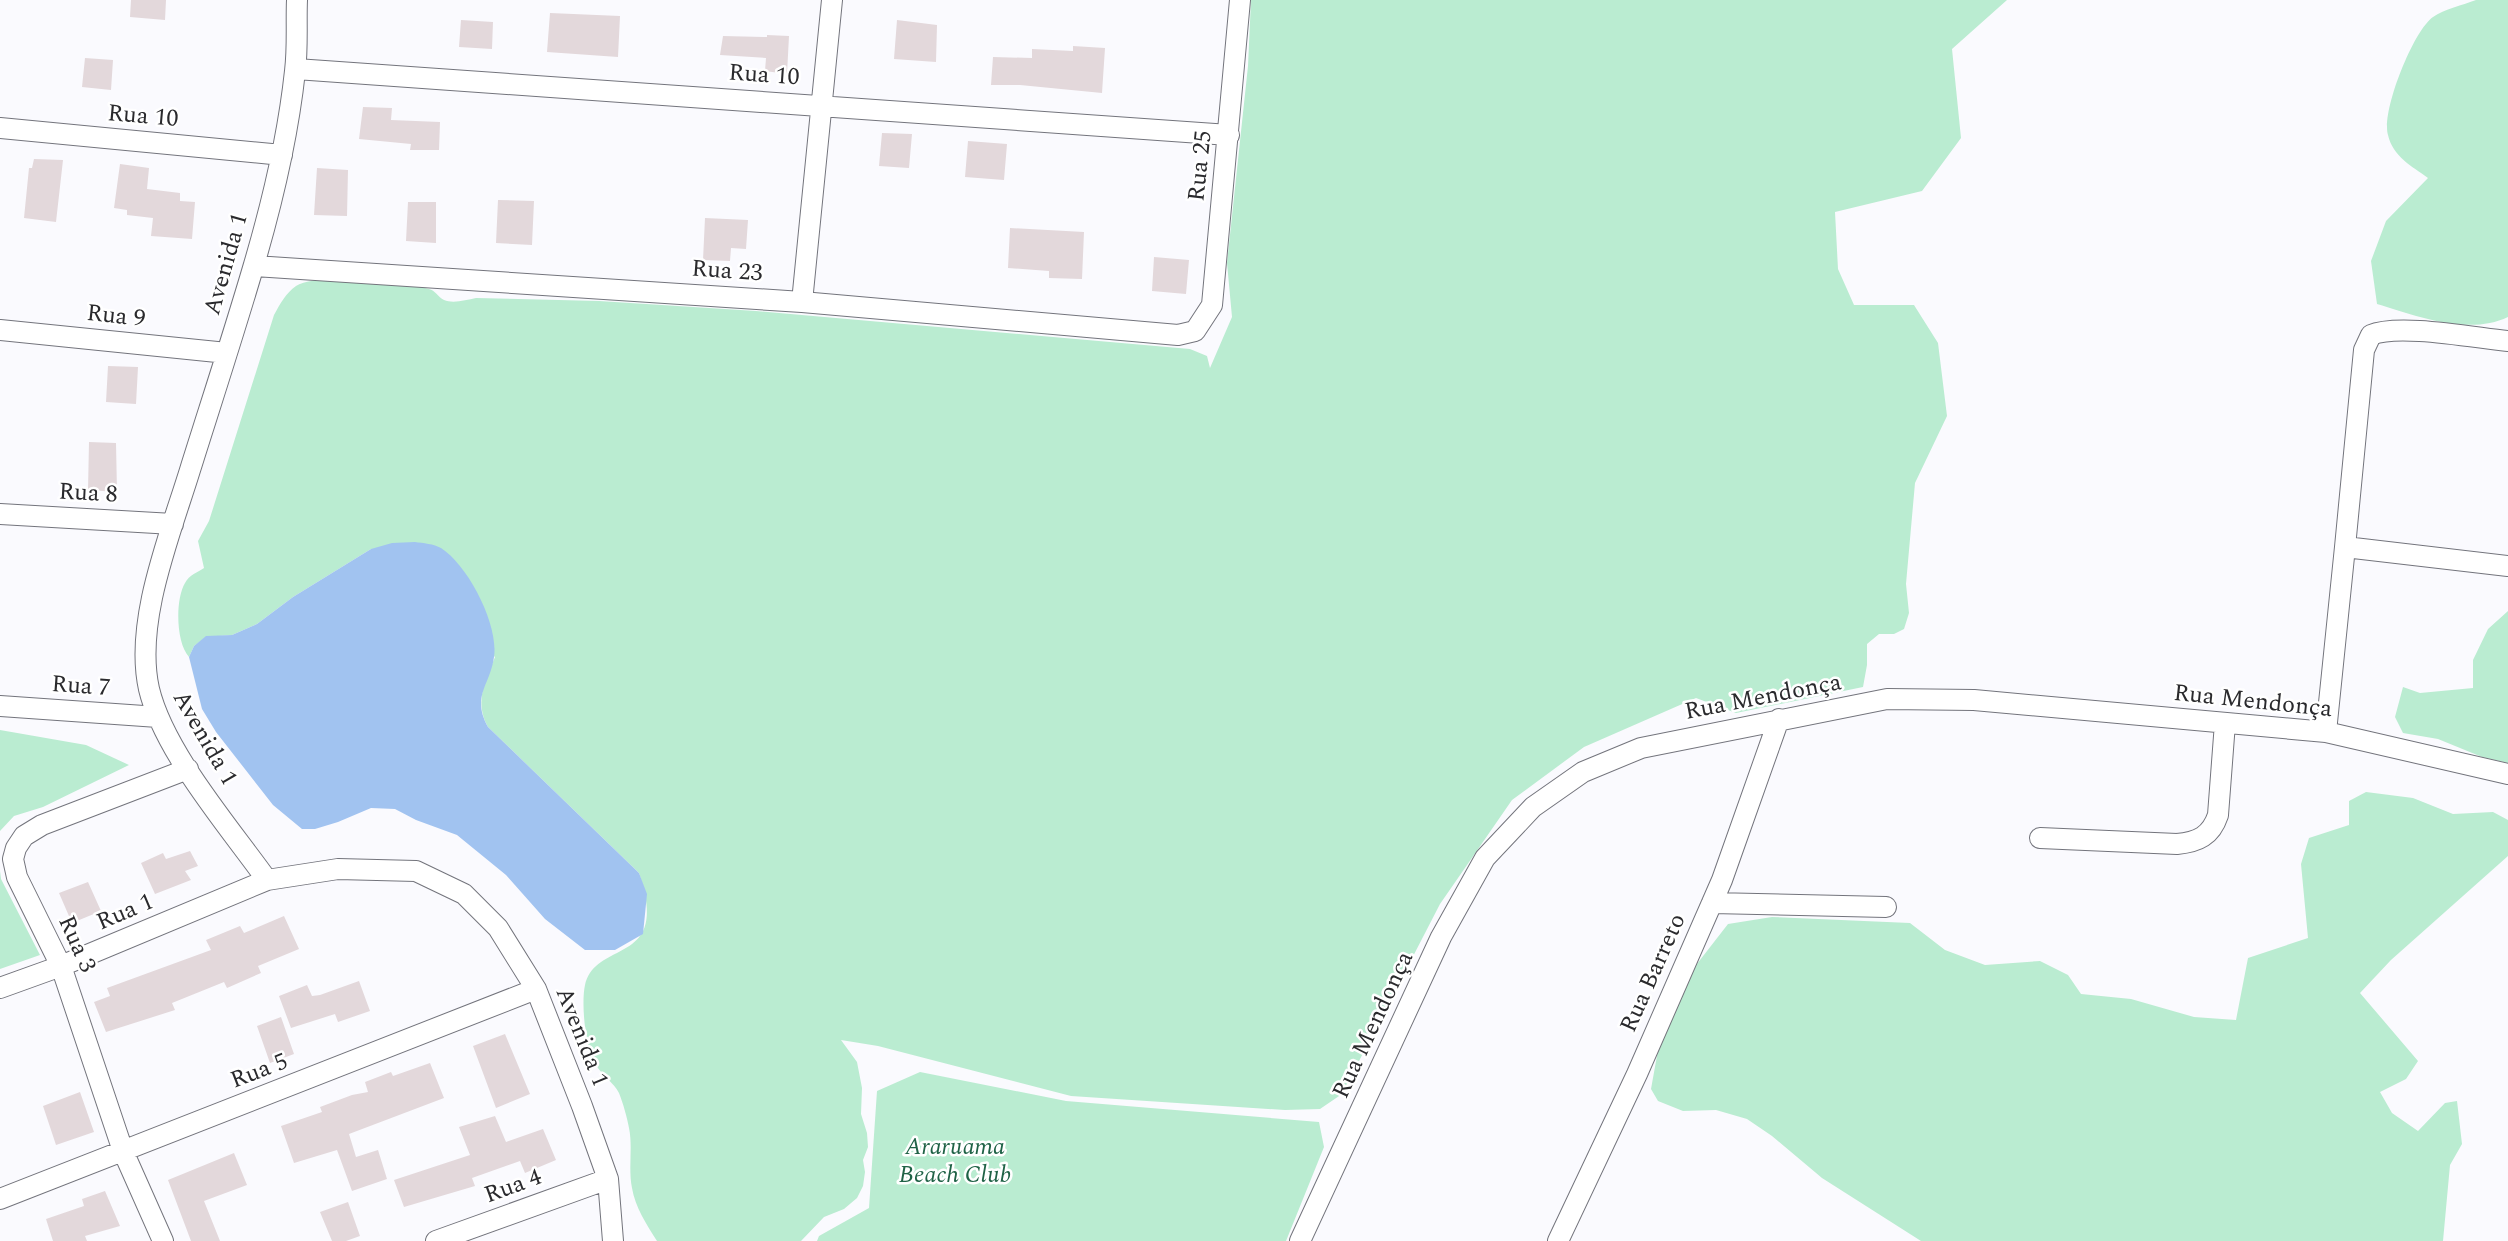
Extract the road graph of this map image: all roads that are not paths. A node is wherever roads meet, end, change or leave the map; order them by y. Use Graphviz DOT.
graph roads {
  1 [pos="297,0"];
  2 [pos="832,0"];
  3 [pos="1240,0"];
  4 [pos="296,69"];
  5 [pos="822,105"];
  6 [pos="0,128"];
  7 [pos="1229,135"];
  8 [pos="282,155"];
  9 [pos="254,266"];
  10 [pos="802,302"];
  11 [pos="0,330"];
  12 [pos="1195,331"];
  13 [pos="2508,341"];
  14 [pos="227,353"];
  15 [pos="0,514"];
  16 [pos="174,524"];
  17 [pos="2345,547"];
  18 [pos="2508,567"];
  19 [pos="0,706"];
  20 [pos="158,717"];
  21 [pos="1779,719"];
  22 [pos="2225,723"];
  23 [pos="2326,732"];
  24 [pos="188,769"];
  25 [pos="2508,774"];
  26 [pos="2040,838"];
  27 [pos="267,880"];
  28 [pos="1712,903"];
  29 [pos="1886,908"];
  30 [pos="61,966"];
  31 [pos="0,988"];
  32 [pos="536,990"];
  33 [pos="123,1151"];
  34 [pos="608,1179"];
  35 [pos="0,1199"];
  36 [pos="163,1241"];
  37 [pos="436,1241"];
  38 [pos="613,1241"];
  39 [pos="1300,1241"];
  40 [pos="1558,1241"];
  1 -- 4 [label="street, Avenida 1"];
  2 -- 5 [label="street"];
  3 -- 7 [label="street, Rua 25"];
  4 -- 5 [label="street, Rua 10"];
  4 -- 8 [label="street, Avenida 1"];
  5 -- 7 [label="street, Rua 10"];
  5 -- 10 [label="street"];
  6 -- 8 [label="street, Rua 10"];
  7 -- 12 [label="street, Rua 25"];
  8 -- 9 [label="street, Avenida 1"];
  9 -- 10 [label="street, Rua 23"];
  9 -- 14 [label="street, Avenida 1"];
  10 -- 12 [label="street, Rua 23"];
  11 -- 14 [label="street, Rua 9"];
  13 -- 17 [label="street"];
  14 -- 16 [label="street, Avenida 1"];
  15 -- 16 [label="street, Rua 8"];
  16 -- 20 [label="street, Avenida 1"];
  17 -- 18 [label="street"];
  17 -- 23 [label="street"];
  19 -- 20 [label="street, Rua 7"];
  20 -- 24 [label="street, Avenida 1"];
  21 -- 22 [label="street, Rua Mendonça"];
  21 -- 28 [label="street, Rua Barreto"];
  21 -- 39 [label="street, Rua Mendonça"];
  22 -- 23 [label="street, Rua Mendonça"];
  22 -- 26 [label="street"];
  23 -- 25 [label="street, Rua Mendonça"];
  24 -- 27 [label="street, Avenida 1"];
  24 -- 30 [label="street, Rua 3"];
  27 -- 30 [label="street, Rua 1"];
  27 -- 32 [label="street, Avenida 1"];
  28 -- 29 [label="street"];
  28 -- 40 [label="street, Rua Barreto"];
  30 -- 31 [label="street, Rua 1"];
  30 -- 33 [label="street, Rua 3"];
  32 -- 33 [label="street, Rua 5"];
  32 -- 34 [label="street, Avenida 1"];
  33 -- 35 [label="street, Rua 5"];
  33 -- 36 [label="street, Rua 3"];
  34 -- 37 [label="street, Rua 4"];
  34 -- 38 [label="street, Avenida 1"];
}
